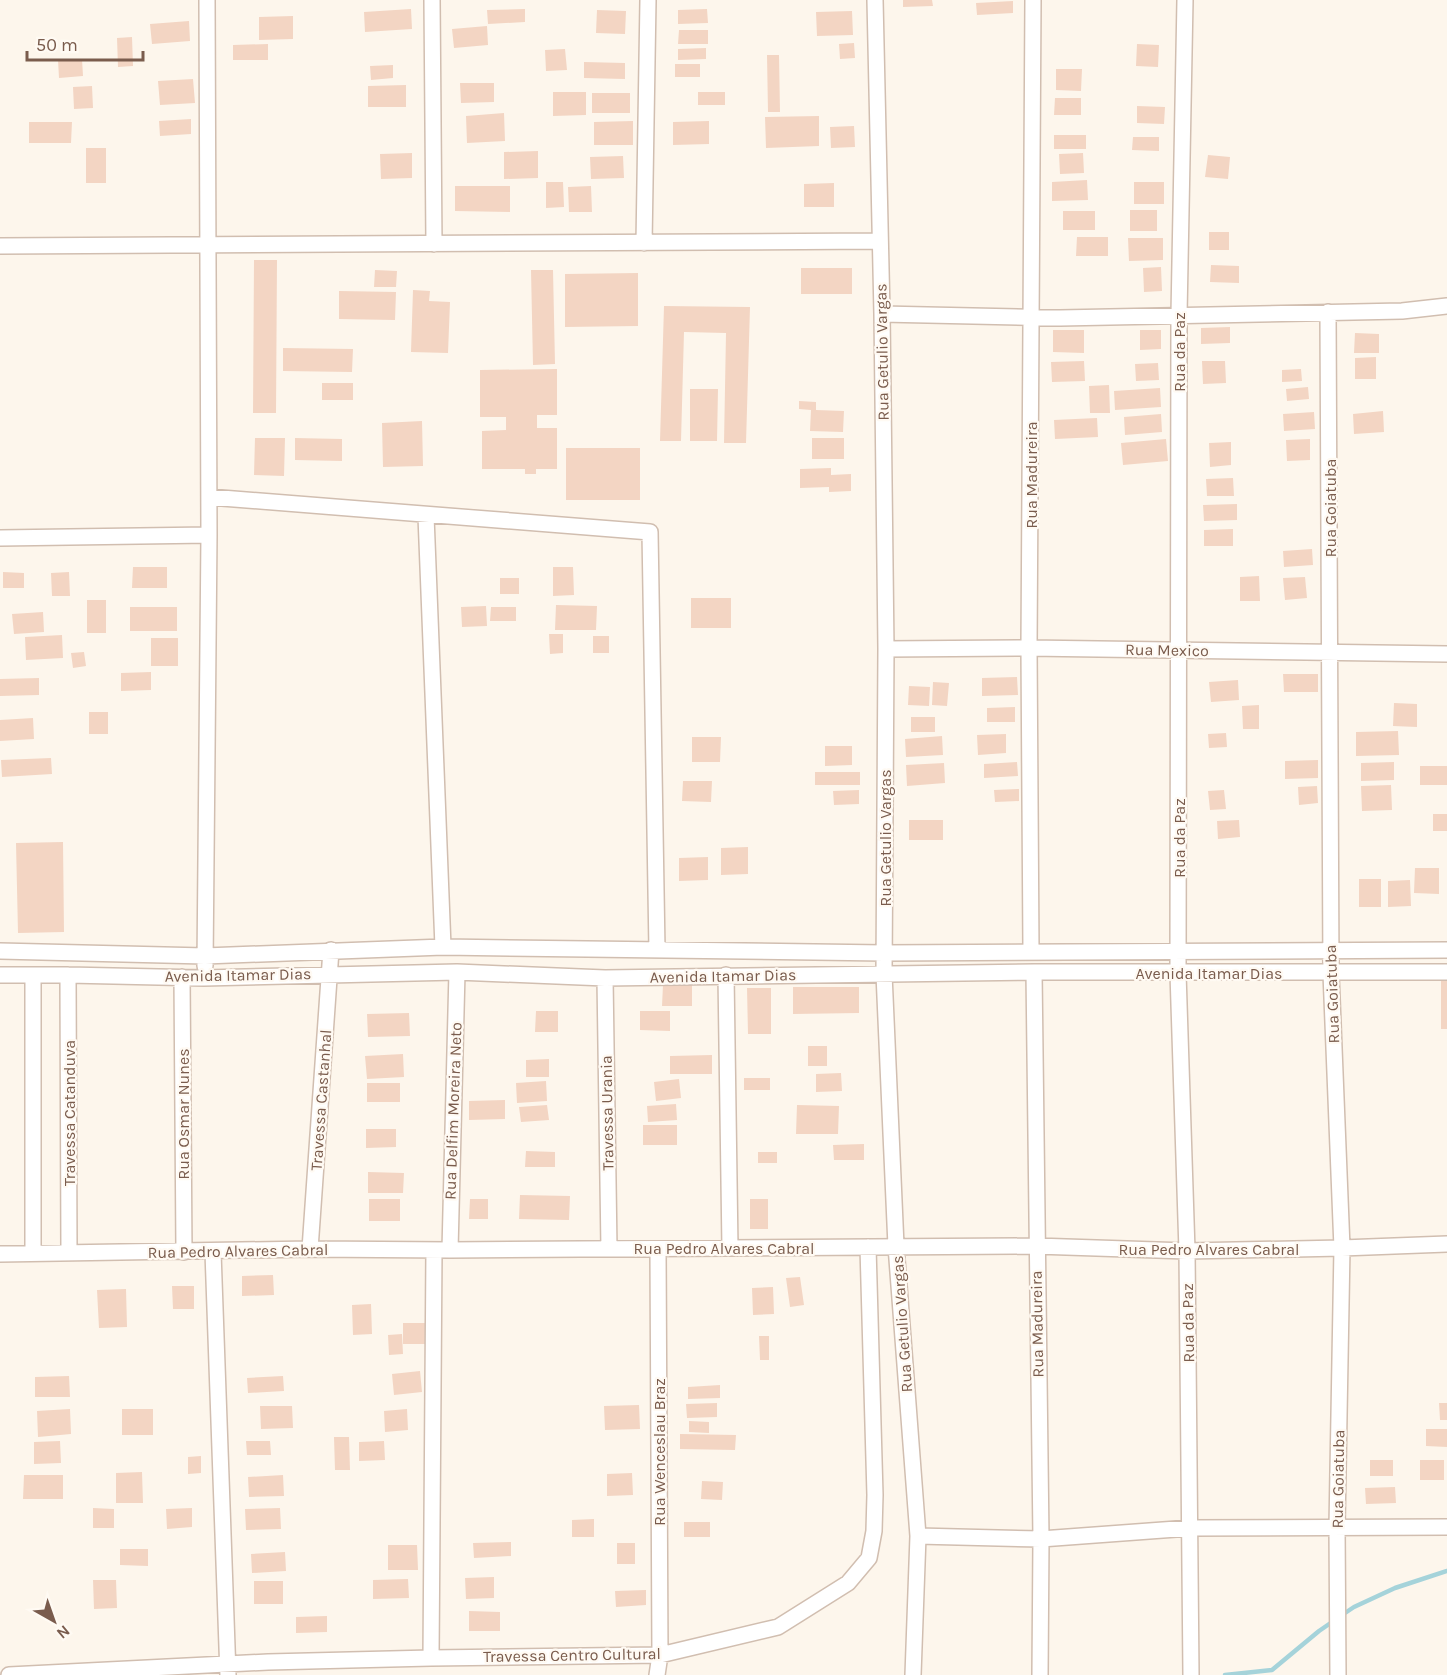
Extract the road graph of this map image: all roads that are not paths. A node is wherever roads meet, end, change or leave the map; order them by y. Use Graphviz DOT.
graph roads {
  1 [pos="207,0"];
  2 [pos="432,0"];
  3 [pos="648,0"];
  4 [pos="875,0"];
  5 [pos="1033,0"];
  6 [pos="1185,0"];
  7 [pos="880,242"];
  8 [pos="644,243"];
  9 [pos="434,244"];
  10 [pos="208,245"];
  11 [pos="0,246"];
  12 [pos="1447,306"];
  13 [pos="1328,312"];
  14 [pos="882,314"];
  15 [pos="1179,315"];
  16 [pos="1032,316"];
  17 [pos="209,497"];
  18 [pos="426,516"];
  19 [pos="209,535"];
  20 [pos="0,538"];
  21 [pos="1029,648"];
  22 [pos="886,650"];
  23 [pos="1179,650"];
  24 [pos="1331,651"];
  25 [pos="1447,654"];
  26 [pos="443,947"];
  27 [pos="332,950"];
  28 [pos="657,950"];
  29 [pos="1331,950"];
  30 [pos="1447,950"];
  31 [pos="0,951"];
  32 [pos="1031,951"];
  33 [pos="1179,951"];
  34 [pos="884,953"];
  35 [pos="205,956"];
  36 [pos="457,972"];
  37 [pos="1034,972"];
  38 [pos="1447,972"];
  39 [pos="1178,973"];
  40 [pos="1331,973"];
  41 [pos="330,974"];
  42 [pos="884,974"];
  43 [pos="0,975"];
  44 [pos="33,975"];
  45 [pos="68,975"];
  46 [pos="726,975"];
  47 [pos="182,977"];
  48 [pos="204,978"];
  49 [pos="605,978"];
  50 [pos="1447,1244"];
  51 [pos="896,1246"];
  52 [pos="1036,1246"];
  53 [pos="868,1247"];
  54 [pos="730,1248"];
  55 [pos="1342,1248"];
  56 [pos="310,1249"];
  57 [pos="609,1249"];
  58 [pos="658,1249"];
  59 [pos="442,1250"];
  60 [pos="1187,1251"];
  61 [pos="69,1252"];
  62 [pos="184,1252"];
  63 [pos="213,1252"];
  64 [pos="33,1253"];
  65 [pos="0,1254"];
  66 [pos="1337,1527"];
  67 [pos="1447,1527"];
  68 [pos="1190,1528"];
  69 [pos="918,1536"];
  70 [pos="1041,1539"];
  71 [pos="660,1655"];
  72 [pos="431,1658"];
  73 [pos="228,1670"];
  74 [pos="9,1675"];
  75 [pos="657,1675"];
  76 [pos="913,1675"];
  77 [pos="1040,1675"];
  78 [pos="1191,1675"];
  79 [pos="1338,1675"];
  1 -- 10 [label="street"];
  2 -- 9 [label="street"];
  3 -- 8 [label="street"];
  4 -- 7 [label="street, Rua Getulio Vargas"];
  5 -- 16 [label="street, Rua Madureira"];
  6 -- 15 [label="street, Rua da Paz"];
  7 -- 8 [label="street"];
  7 -- 14 [label="street, Rua Getulio Vargas"];
  8 -- 9 [label="street"];
  9 -- 10 [label="street"];
  10 -- 11 [label="street"];
  10 -- 17 [label="street"];
  12 -- 13 [label="street"];
  13 -- 15 [label="street"];
  13 -- 24 [label="street, Rua Goiatuba"];
  14 -- 16 [label="street"];
  14 -- 22 [label="street, Rua Getulio Vargas"];
  15 -- 16 [label="street"];
  15 -- 23 [label="street, Rua da Paz"];
  16 -- 21 [label="street, Rua Madureira"];
  17 -- 18 [label="street"];
  17 -- 19 [label="street"];
  18 -- 26 [label="street"];
  18 -- 28 [label="street"];
  19 -- 20 [label="street"];
  19 -- 35 [label="street"];
  21 -- 22 [label="street, Rua Mexico"];
  21 -- 23 [label="street, Rua Mexico"];
  21 -- 32 [label="street, Rua Madureira"];
  22 -- 34 [label="street, Rua Getulio Vargas"];
  23 -- 24 [label="street, Rua Mexico"];
  23 -- 33 [label="street, Rua da Paz"];
  24 -- 25 [label="street, Rua Mexico"];
  24 -- 29 [label="street, Rua Goiatuba"];
  26 -- 27 [label="street, Avenida Itamar Dias"];
  26 -- 28 [label="street, Avenida Itamar Dias"];
  27 -- 35 [label="street, Avenida Itamar Dias"];
  27 -- 41 [label="street, Travessa Castanhal"];
  28 -- 34 [label="street, Avenida Itamar Dias"];
  29 -- 30 [label="street, Avenida Itamar Dias"];
  29 -- 33 [label="street, Avenida Itamar Dias"];
  29 -- 40 [label="street, Rua Goiatuba"];
  31 -- 35 [label="street, Avenida Itamar Dias"];
  32 -- 33 [label="street, Avenida Itamar Dias"];
  32 -- 34 [label="street, Avenida Itamar Dias"];
  33 -- 39 [label="street, Rua da Paz"];
  34 -- 42 [label="street, Rua Getulio Vargas"];
  35 -- 48 [label="street"];
  36 -- 41 [label="street, Avenida Itamar Dias"];
  36 -- 49 [label="street, Avenida Itamar Dias"];
  36 -- 59 [label="street, Rua Delfim Moreira Neto"];
  37 -- 39 [label="street, Avenida Itamar Dias"];
  37 -- 42 [label="street, Avenida Itamar Dias"];
  37 -- 52 [label="street, Rua Madureira"];
  38 -- 40 [label="street, Avenida Itamar Dias"];
  39 -- 40 [label="street, Avenida Itamar Dias"];
  39 -- 60 [label="street, Rua da Paz"];
  40 -- 55 [label="street, Rua Goiatuba"];
  41 -- 48 [label="street, Avenida Itamar Dias"];
  41 -- 56 [label="street, Travessa Castanhal"];
  42 -- 46 [label="street, Avenida Itamar Dias"];
  42 -- 51 [label="street, Rua Getulio Vargas"];
  43 -- 44 [label="street, Avenida Itamar Dias"];
  44 -- 45 [label="street, Avenida Itamar Dias"];
  44 -- 64 [label="street"];
  45 -- 47 [label="street, Avenida Itamar Dias"];
  45 -- 61 [label="street, Travessa Catanduva"];
  46 -- 49 [label="street, Avenida Itamar Dias"];
  46 -- 54 [label="street"];
  47 -- 48 [label="street, Avenida Itamar Dias"];
  47 -- 62 [label="street, Rua Osmar Nunes"];
  49 -- 57 [label="street, Travessa Urania"];
  50 -- 55 [label="street, Rua Pedro Alvares Cabral"];
  51 -- 52 [label="street, Rua Pedro Alvares Cabral"];
  51 -- 53 [label="street, Rua Pedro Alvares Cabral"];
  51 -- 69 [label="street, Rua Getulio Vargas"];
  52 -- 60 [label="street, Rua Pedro Alvares Cabral"];
  52 -- 70 [label="street, Rua Madureira"];
  53 -- 54 [label="street, Rua Pedro Alvares Cabral"];
  53 -- 71 [label="street, Travessa Centro Cultural"];
  54 -- 58 [label="street, Rua Pedro Alvares Cabral"];
  55 -- 60 [label="street, Rua Pedro Alvares Cabral"];
  55 -- 66 [label="street, Rua Goiatuba"];
  56 -- 59 [label="street, Rua Pedro Alvares Cabral"];
  56 -- 63 [label="street, Rua Pedro Alvares Cabral"];
  57 -- 58 [label="street, Rua Pedro Alvares Cabral"];
  57 -- 59 [label="street, Rua Pedro Alvares Cabral"];
  58 -- 71 [label="street, Rua Wenceslau Braz"];
  59 -- 72 [label="street, Rua Delfim Moreira Neto"];
  60 -- 68 [label="street, Rua da Paz"];
  61 -- 62 [label="street, Rua Pedro Alvares Cabral"];
  61 -- 64 [label="street, Rua Pedro Alvares Cabral"];
  62 -- 63 [label="street, Rua Pedro Alvares Cabral"];
  63 -- 73 [label="street"];
  64 -- 65 [label="street, Rua Pedro Alvares Cabral"];
  66 -- 67 [label="street"];
  66 -- 68 [label="street"];
  66 -- 79 [label="street, Rua Goiatuba"];
  68 -- 70 [label="street"];
  68 -- 78 [label="street, Rua da Paz"];
  69 -- 70 [label="street"];
  69 -- 76 [label="street, Rua Getulio Vargas"];
  70 -- 77 [label="street, Rua Madureira"];
  71 -- 72 [label="street, Travessa Centro Cultural"];
  71 -- 75 [label="street, Rua Wenceslau Braz"];
  72 -- 73 [label="street, Travessa Centro Cultural"];
  73 -- 74 [label="street, Travessa Centro Cultural"];
}
